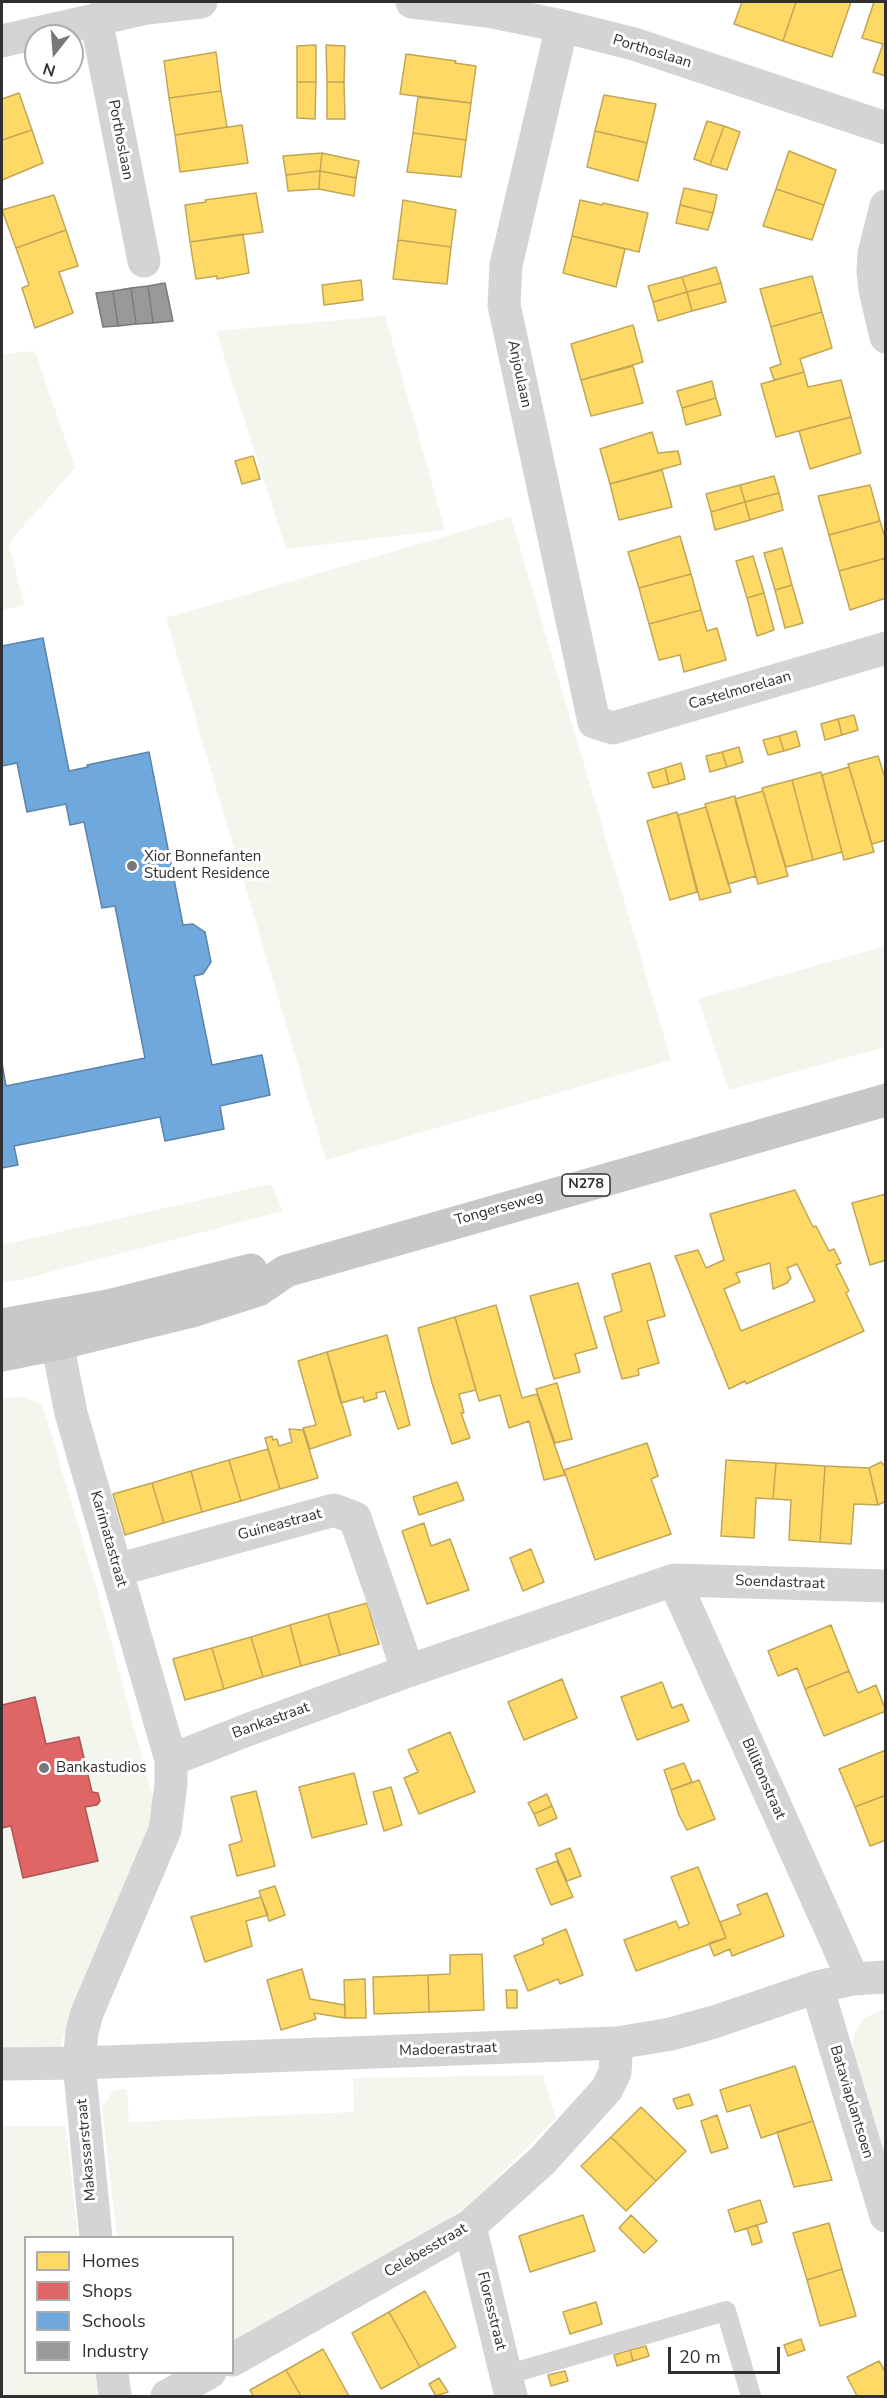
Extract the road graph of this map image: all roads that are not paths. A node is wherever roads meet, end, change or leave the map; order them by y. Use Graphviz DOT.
graph roads {
  1 [pos="201,2"];
  2 [pos="412,2"];
  3 [pos="96,19"];
  4 [pos="562,26"];
  5 [pos="2,41"];
  6 [pos="885,129"];
  7 [pos="885,206"];
  8 [pos="144,261"];
  9 [pos="885,337"];
  10 [pos="885,648"];
  11 [pos="594,722"];
  12 [pos="885,1100"];
  13 [pos="2,1325"];
  14 [pos="55,1331"];
  15 [pos="2,1354"];
  16 [pos="117,1570"];
  17 [pos="674,1580"];
  18 [pos="885,1586"];
  19 [pos="408,1671"];
  20 [pos="171,1760"];
  21 [pos="885,1977"];
  22 [pos="853,1978"];
  23 [pos="817,1987"];
  24 [pos="618,2043"];
  25 [pos="80,2063"];
  26 [pos="2,2064"];
  27 [pos="885,2216"];
  28 [pos="470,2226"];
  29 [pos="96,2236"];
  30 [pos="234,2359"];
  31 [pos="112,2374"];
  32 [pos="208,2374"];
  33 [pos="509,2386"];
  34 [pos="115,2397"];
  35 [pos="167,2397"];
  36 [pos="751,2397"];
  1 -- 3 [label="street"];
  2 -- 4 [label="street, Porthoslaan"];
  3 -- 5 [label="street"];
  3 -- 8 [label="street, Porthoslaan"];
  4 -- 6 [label="street, Porthoslaan"];
  4 -- 11 [label="street, Anjoulaan"];
  7 -- 9 [label="street"];
  10 -- 11 [label="street, Castelmorelaan"];
  12 -- 14 [label="main road, Tongerseweg / N278"];
  13 -- 14 [label="main road, Tongerseweg / N278"];
  14 -- 15 [label="main road, Tongerseweg / N278"];
  14 -- 16 [label="street, Karimatastraat"];
  16 -- 19 [label="street, Guineastraat"];
  16 -- 20 [label="street, Karimatastraat"];
  17 -- 18 [label="street, Soendastraat"];
  17 -- 19 [label="street, Bankastraat"];
  17 -- 22 [label="street, Billitonstraat"];
  19 -- 20 [label="street, Bankastraat"];
  20 -- 25 [label="street"];
  21 -- 22 [label="street, Madoerastraat"];
  22 -- 23 [label="street, Madoerastraat"];
  23 -- 24 [label="street, Madoerastraat"];
  23 -- 27 [label="street, Bataviaplantsoen"];
  24 -- 25 [label="street, Madoerastraat"];
  24 -- 28 [label="street, Celebesstraat"];
  25 -- 26 [label="street, Madoerastraat"];
  25 -- 29 [label="street, Makassarstraat"];
  28 -- 30 [label="street, Celebesstraat"];
  28 -- 33 [label="street, Floresstraat"];
  31 -- 34 [label="street"];
  32 -- 35 [label="street"];
  33 -- 36 [label="lane"];
}
